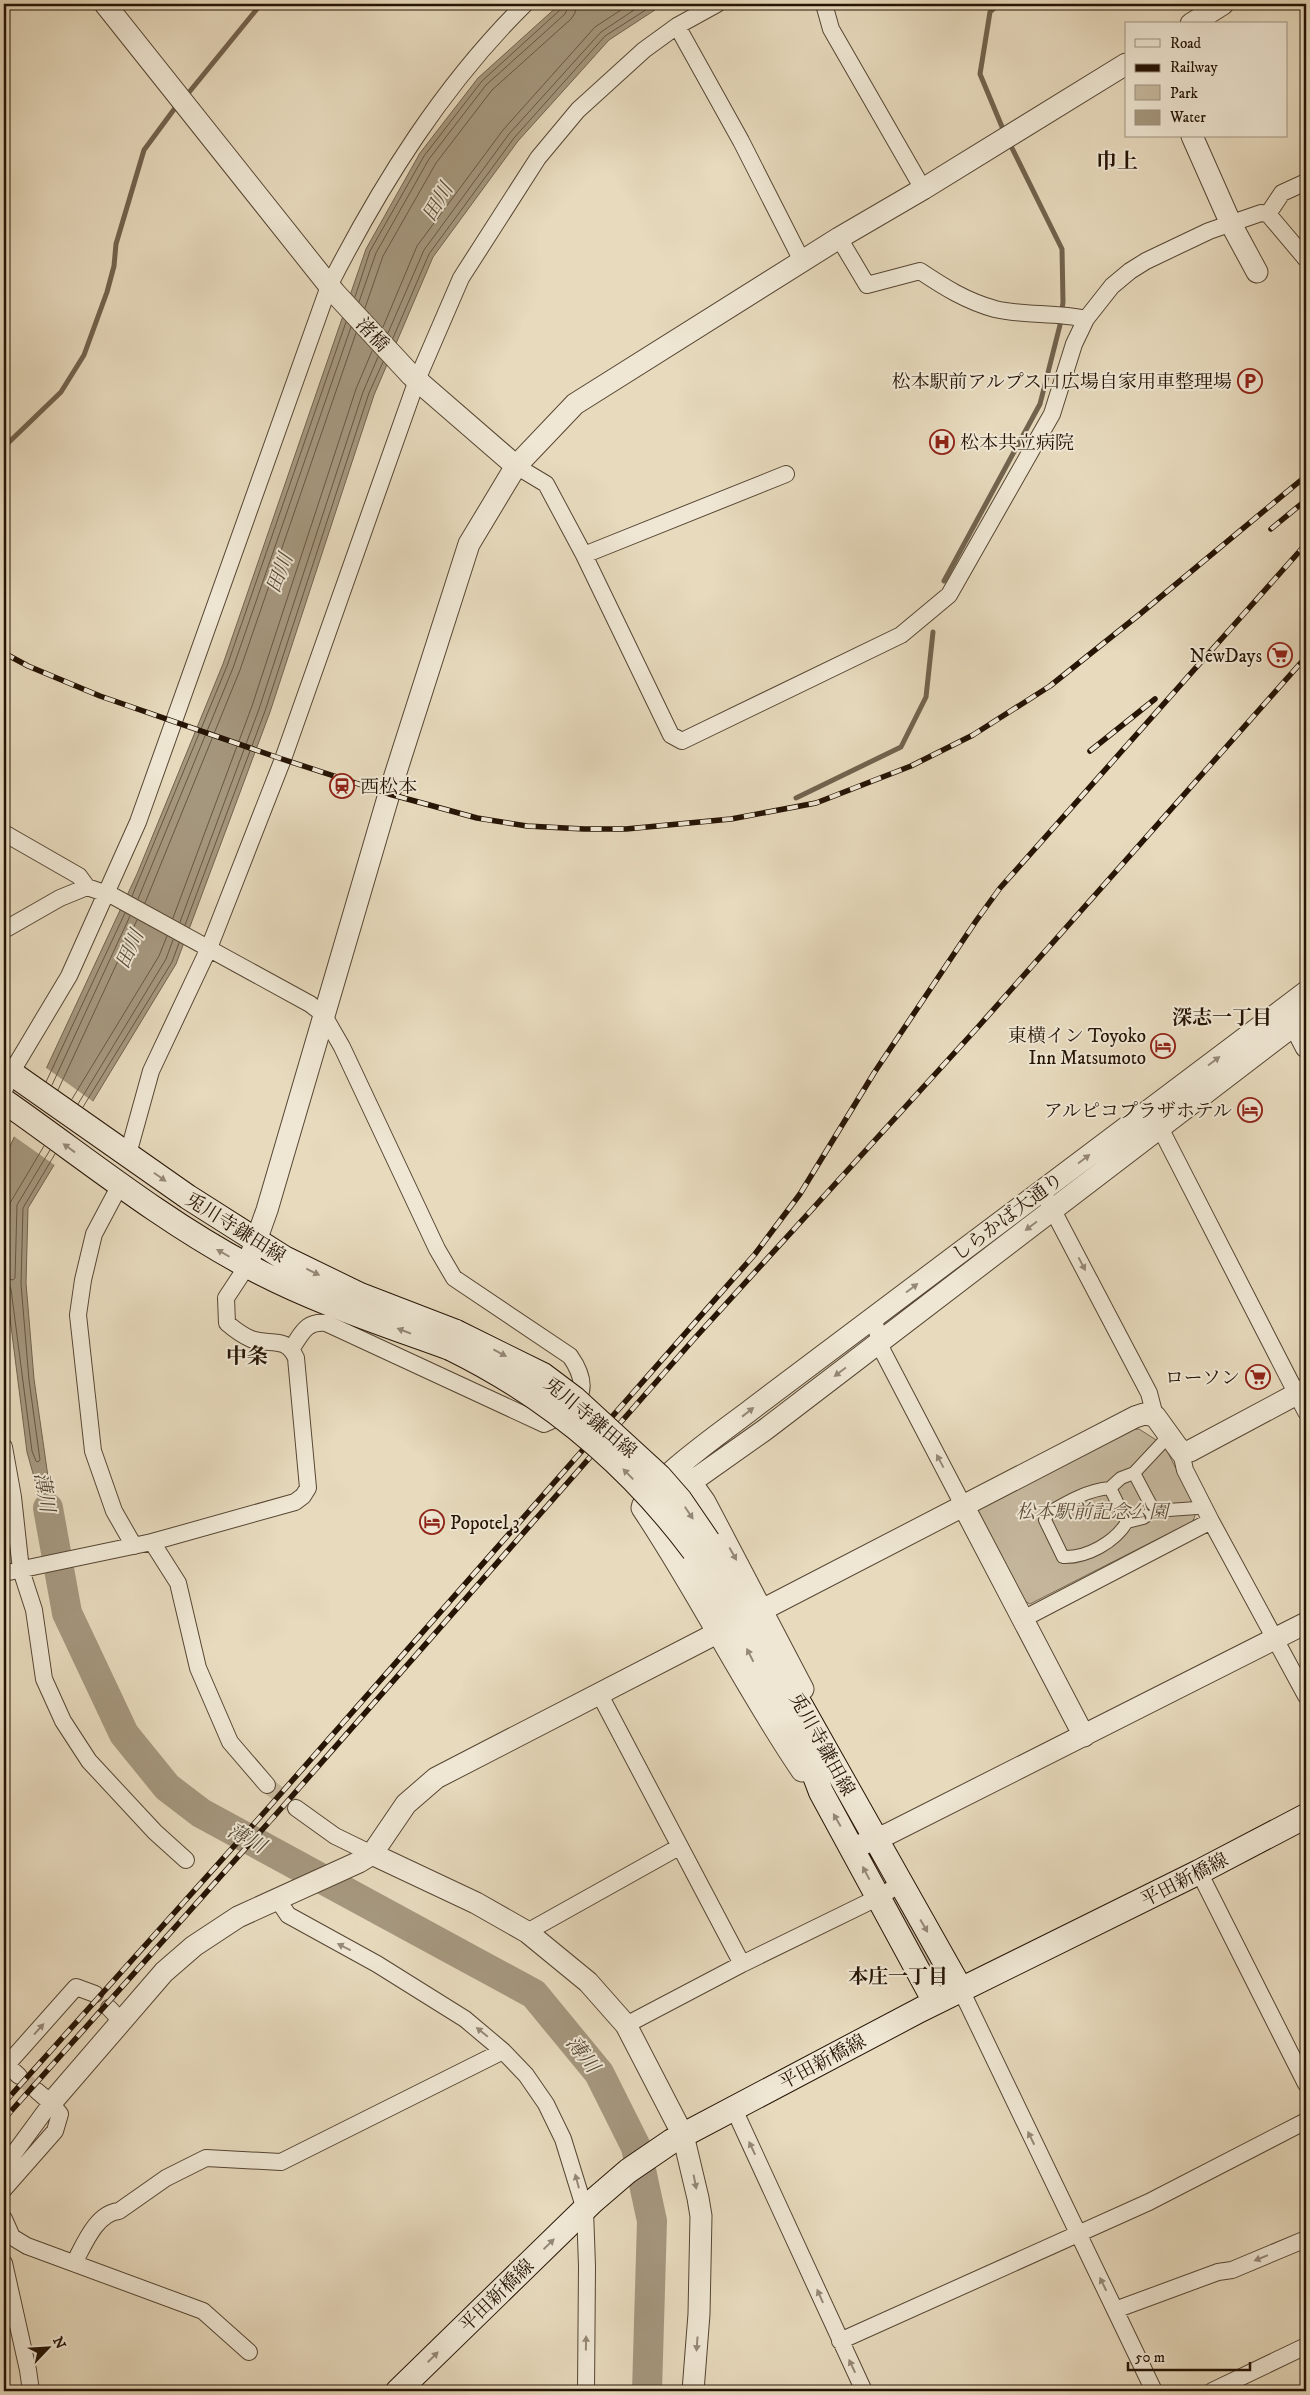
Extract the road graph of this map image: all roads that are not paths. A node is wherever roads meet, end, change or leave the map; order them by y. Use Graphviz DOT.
graph roads {
  1 [pos="105,4"];
  2 [pos="525,4"];
  3 [pos="717,4"];
  4 [pos="824,4"];
  5 [pos="1223,4"];
  6 [pos="1194,22"];
  7 [pos="676,26"];
  8 [pos="1125,65"];
  9 [pos="1193,138"];
  10 [pos="1306,182"];
  11 [pos="924,189"];
  12 [pos="1268,214"];
  13 [pos="1231,224"];
  14 [pos="839,238"];
  15 [pos="1306,259"];
  16 [pos="802,261"];
  17 [pos="1256,272"];
  18 [pos="332,290"];
  19 [pos="1086,319"];
  20 [pos="414,377"];
  21 [pos="516,466"];
  22 [pos="786,474"];
  23 [pos="584,555"];
  24 [pos="4,833"];
  25 [pos="87,888"];
  26 [pos="110,895"];
  27 [pos="4,930"];
  28 [pos="206,946"];
  29 [pos="1306,992"];
  30 [pos="322,1014"];
  31 [pos="1295,1016"];
  32 [pos="1306,1047"];
  33 [pos="8,1086"];
  34 [pos="1150,1109"];
  35 [pos="1160,1128"];
  36 [pos="124,1152"];
  37 [pos="114,1181"];
  38 [pos="1042,1190"];
  39 [pos="1053,1210"];
  40 [pos="256,1240"];
  41 [pos="247,1266"];
  42 [pos="873,1317"];
  43 [pos="453,1340"];
  44 [pos="878,1342"];
  45 [pos="292,1349"];
  46 [pos="1303,1398"];
  47 [pos="1155,1416"];
  48 [pos="1163,1442"];
  49 [pos="4,1447"];
  50 [pos="1182,1452"];
  51 [pos="1134,1473"];
  52 [pos="685,1474"];
  53 [pos="1110,1488"];
  54 [pos="963,1505"];
  55 [pos="1197,1508"];
  56 [pos="1154,1511"];
  57 [pos="1211,1521"];
  58 [pos="1128,1522"];
  59 [pos="152,1542"];
  60 [pos="134,1546"];
  61 [pos="701,1546"];
  62 [pos="27,1569"];
  63 [pos="4,1575"];
  64 [pos="764,1610"];
  65 [pos="1023,1619"];
  66 [pos="1306,1623"];
  67 [pos="717,1633"];
  68 [pos="1275,1639"];
  69 [pos="600,1695"];
  70 [pos="1306,1696"];
  71 [pos="1084,1736"];
  72 [pos="838,1770"];
  73 [pos="267,1785"];
  74 [pos="821,1792"];
  75 [pos="296,1808"];
  76 [pos="1306,1816"];
  77 [pos="876,1839"];
  78 [pos="679,1847"];
  79 [pos="853,1848"];
  80 [pos="366,1858"];
  81 [pos="186,1860"];
  82 [pos="1199,1872"];
  83 [pos="900,1884"];
  84 [pos="879,1897"];
  85 [pos="280,1899"];
  86 [pos="527,1932"];
  87 [pos="742,1964"];
  88 [pos="960,1990"];
  89 [pos="95,1994"];
  90 [pos="935,2002"];
  91 [pos="626,2024"];
  92 [pos="503,2050"];
  93 [pos="8,2068"];
  94 [pos="1306,2084"];
  95 [pos="44,2097"];
  96 [pos="734,2107"];
  97 [pos="1306,2121"];
  98 [pos="677,2138"];
  99 [pos="4,2167"];
  100 [pos="4,2189"];
  101 [pos="588,2206"];
  102 [pos="4,2219"];
  103 [pos="1079,2234"];
  104 [pos="1306,2239"];
  105 [pos="4,2263"];
  106 [pos="74,2263"];
  107 [pos="1115,2310"];
  108 [pos="840,2341"];
  109 [pos="1306,2346"];
  110 [pos="249,2352"];
  111 [pos="30,2391"];
  112 [pos="398,2391"];
  113 [pos="586,2391"];
  114 [pos="693,2391"];
  115 [pos="864,2391"];
  116 [pos="1154,2391"];
  117 [pos="1212,2391"];
  1 -- 18 [label="street, 渚橋"];
  2 -- 18 [label="street"];
  3 -- 7 [label="street"];
  4 -- 11 [label="street"];
  5 -- 6 [label="street"];
  7 -- 16 [label="street"];
  7 -- 20 [label="street"];
  8 -- 11 [label="street"];
  9 -- 13 [label="street"];
  10 -- 12 [label="street"];
  11 -- 14 [label="street"];
  12 -- 13 [label="street"];
  12 -- 15 [label="street"];
  13 -- 17 [label="street"];
  13 -- 19 [label="street"];
  14 -- 16 [label="street"];
  14 -- 19 [label="street"];
  16 -- 21 [label="street"];
  18 -- 20 [label="street, 渚橋"];
  18 -- 26 [label="street"];
  19 -- 23 [label="street"];
  20 -- 21 [label="street, 渚橋"];
  20 -- 28 [label="street"];
  21 -- 23 [label="street"];
  21 -- 30 [label="street"];
  22 -- 23 [label="street"];
  24 -- 25 [label="street"];
  25 -- 26 [label="street"];
  25 -- 27 [label="street"];
  26 -- 28 [label="street"];
  26 -- 33 [label="street"];
  28 -- 30 [label="street"];
  28 -- 36 [label="street"];
  29 -- 31 [label="street, しらかば大通り"];
  30 -- 40 [label="street"];
  30 -- 45 [label="street"];
  31 -- 32 [label="street"];
  34 -- 31 [label="street, しらかば大通り, one-way"];
  31 -- 35 [label="street, しらかば大通り"];
  33 -- 36 [label="main road, 兎川寺鎌田線"];
  37 -- 33 [label="main road, 兎川寺鎌田線, one-way"];
  34 -- 35 [label="street"];
  38 -- 34 [label="street, しらかば大通り, one-way"];
  35 -- 39 [label="street, しらかば大通り"];
  35 -- 46 [label="street"];
  36 -- 40 [label="main road, 兎川寺鎌田線, one-way"];
  41 -- 37 [label="main road, 兎川寺鎌田線, one-way"];
  37 -- 60 [label="street"];
  38 -- 39 [label="street"];
  42 -- 38 [label="street, しらかば大通り, one-way"];
  39 -- 44 [label="street, しらかば大通り, one-way"];
  39 -- 47 [label="street, one-way"];
  40 -- 41 [label="street"];
  40 -- 43 [label="main road, 兎川寺鎌田線, one-way"];
  43 -- 41 [label="main road, 兎川寺鎌田線, one-way"];
  41 -- 45 [label="street"];
  42 -- 44 [label="street"];
  52 -- 42 [label="street, しらかば大通り, one-way"];
  43 -- 61 [label="main road, 兎川寺鎌田線, bridge"];
  44 -- 52 [label="street, しらかば大通り, one-way"];
  54 -- 44 [label="street, one-way"];
  45 -- 59 [label="street"];
  46 -- 50 [label="street"];
  47 -- 50 [label="street"];
  47 -- 54 [label="street"];
  48 -- 51 [label="street"];
  49 -- 62 [label="street"];
  50 -- 57 [label="street"];
  51 -- 53 [label="street"];
  51 -- 56 [label="street"];
  52 -- 64 [label="street, one-way"];
  52 -- 67 [label="street"];
  53 -- 58 [label="street"];
  53 -- 58 [label="street"];
  54 -- 64 [label="street"];
  54 -- 65 [label="street"];
  55 -- 56 [label="street"];
  56 -- 58 [label="street"];
  57 -- 65 [label="street"];
  57 -- 68 [label="street"];
  59 -- 60 [label="street"];
  59 -- 73 [label="street"];
  60 -- 62 [label="street"];
  61 -- 72 [label="main road, 兎川寺鎌田線"];
  74 -- 61 [label="main road, 兎川寺鎌田線, one-way"];
  62 -- 63 [label="street"];
  62 -- 81 [label="street"];
  64 -- 72 [label="street"];
  65 -- 71 [label="street"];
  66 -- 68 [label="street"];
  67 -- 69 [label="street"];
  67 -- 74 [label="street"];
  68 -- 70 [label="street"];
  68 -- 71 [label="street"];
  69 -- 78 [label="street"];
  69 -- 80 [label="street"];
  71 -- 77 [label="street"];
  72 -- 77 [label="main road, 兎川寺鎌田線"];
  79 -- 74 [label="main road, 兎川寺鎌田線, one-way"];
  75 -- 80 [label="street"];
  76 -- 82 [label="main road, 平田新橋線"];
  77 -- 79 [label="street"];
  77 -- 83 [label="main road, 兎川寺鎌田線"];
  78 -- 86 [label="street"];
  78 -- 87 [label="street"];
  84 -- 79 [label="main road, 兎川寺鎌田線, one-way"];
  80 -- 85 [label="street"];
  80 -- 86 [label="street"];
  82 -- 88 [label="main road, 平田新橋線"];
  82 -- 94 [label="street"];
  83 -- 84 [label="street"];
  83 -- 88 [label="main road, 兎川寺鎌田線, one-way"];
  84 -- 87 [label="street"];
  84 -- 90 [label="main road, 兎川寺鎌田線"];
  92 -- 85 [label="street, one-way"];
  85 -- 95 [label="street"];
  86 -- 91 [label="street"];
  87 -- 91 [label="street"];
  88 -- 90 [label="main road, 平田新橋線"];
  103 -- 88 [label="street, one-way"];
  93 -- 89 [label="street, one-way"];
  90 -- 96 [label="main road, 平田新橋線"];
  91 -- 98 [label="street"];
  101 -- 92 [label="street, one-way"];
  92 -- 106 [label="street"];
  95 -- 99 [label="street"];
  95 -- 100 [label="street"];
  96 -- 98 [label="main road, 平田新橋線"];
  108 -- 96 [label="street, one-way"];
  97 -- 103 [label="street"];
  98 -- 101 [label="main road, 平田新橋線"];
  98 -- 114 [label="street, one-way"];
  112 -- 101 [label="main road, 平田新橋線, one-way"];
  113 -- 101 [label="street, one-way"];
  102 -- 106 [label="street"];
  107 -- 103 [label="street, one-way"];
  103 -- 108 [label="street"];
  104 -- 107 [label="street, one-way"];
  105 -- 111 [label="street"];
  106 -- 110 [label="street"];
  107 -- 116 [label="street"];
  115 -- 108 [label="street, one-way"];
  109 -- 117 [label="street"];
}
